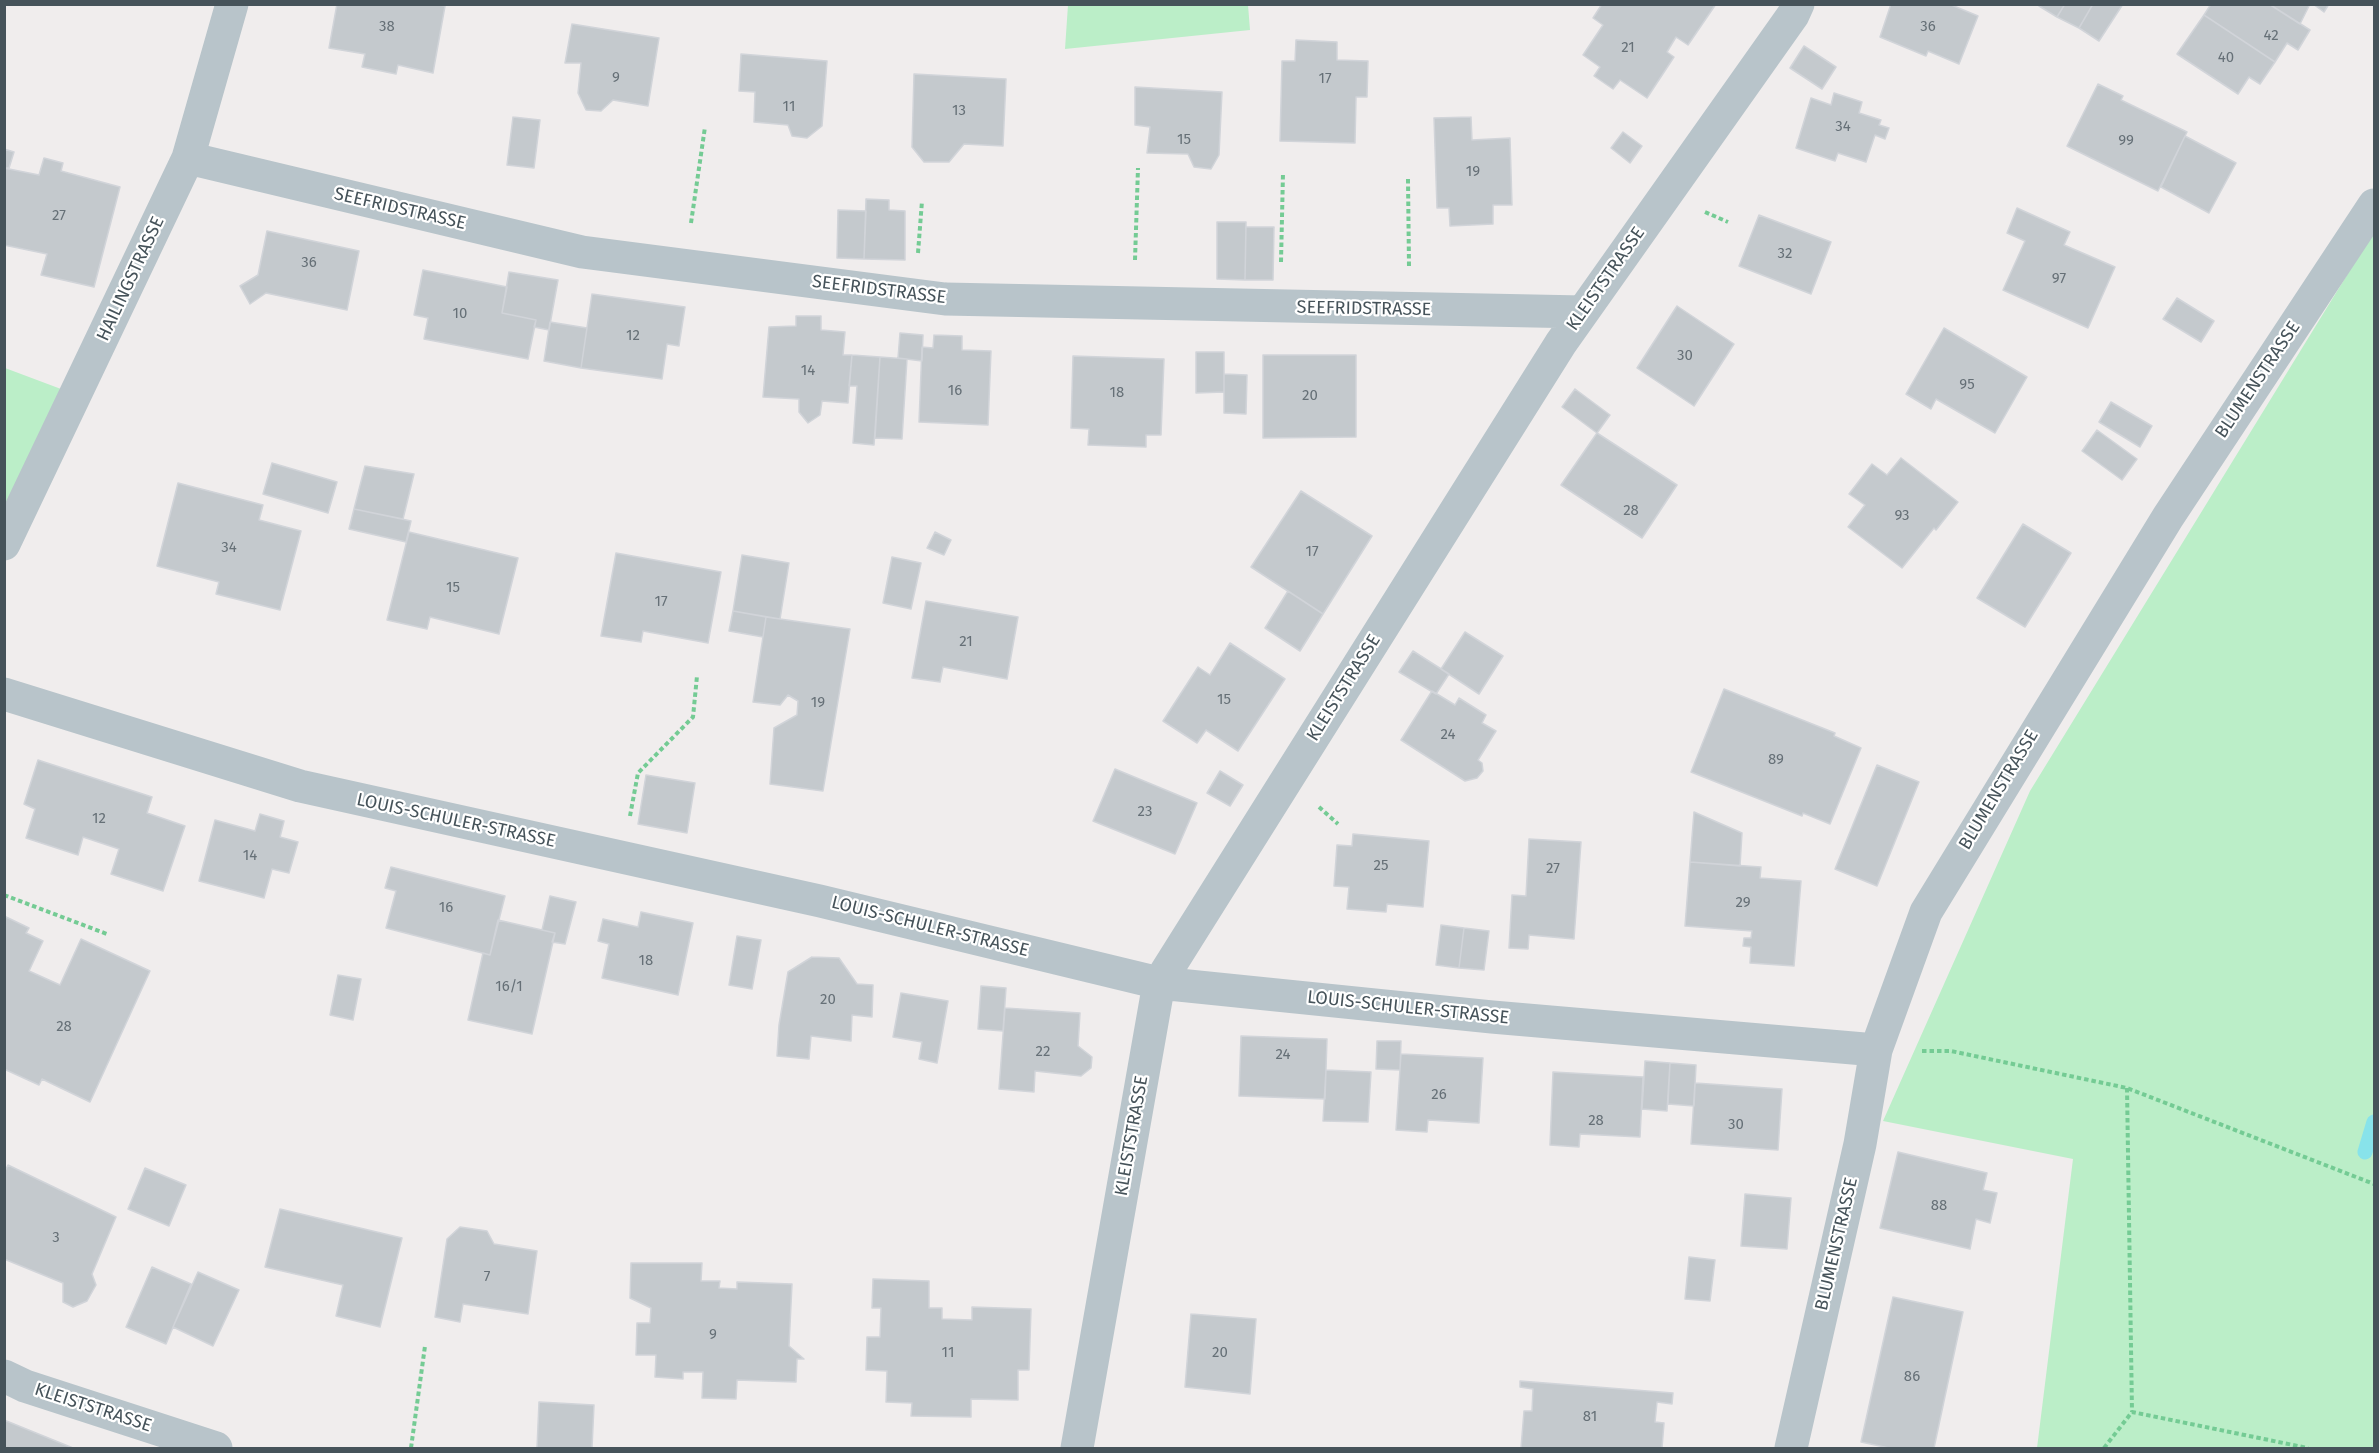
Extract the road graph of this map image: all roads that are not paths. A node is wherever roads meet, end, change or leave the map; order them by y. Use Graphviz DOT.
graph roads {
  1 [pos="232,4"];
  2 [pos="1798,4"];
  3 [pos="188,158"];
  4 [pos="2374,205"];
  5 [pos="1582,312"];
  6 [pos="4,544"];
  7 [pos="4,694"];
  8 [pos="1159,983"];
  9 [pos="1876,1050"];
  10 [pos="4,1376"];
  11 [pos="216,1449"];
  12 [pos="1077,1449"];
  13 [pos="1791,1449"];
  1 -- 3 [label="street, HAILINGSTRASSE"];
  2 -- 5 [label="street, KLEISTSTRASSE"];
  3 -- 5 [label="street, SEEFRIDSTRASSE"];
  3 -- 6 [label="street, HAILINGSTRASSE"];
  4 -- 9 [label="street, BLUMENSTRASSE"];
  5 -- 8 [label="street, KLEISTSTRASSE"];
  7 -- 8 [label="street, LOUIS-SCHULER-STRASSE"];
  8 -- 9 [label="street, LOUIS-SCHULER-STRASSE"];
  8 -- 12 [label="street, KLEISTSTRASSE"];
  9 -- 13 [label="street, BLUMENSTRASSE"];
  10 -- 11 [label="street, KLEISTSTRASSE"];
}
